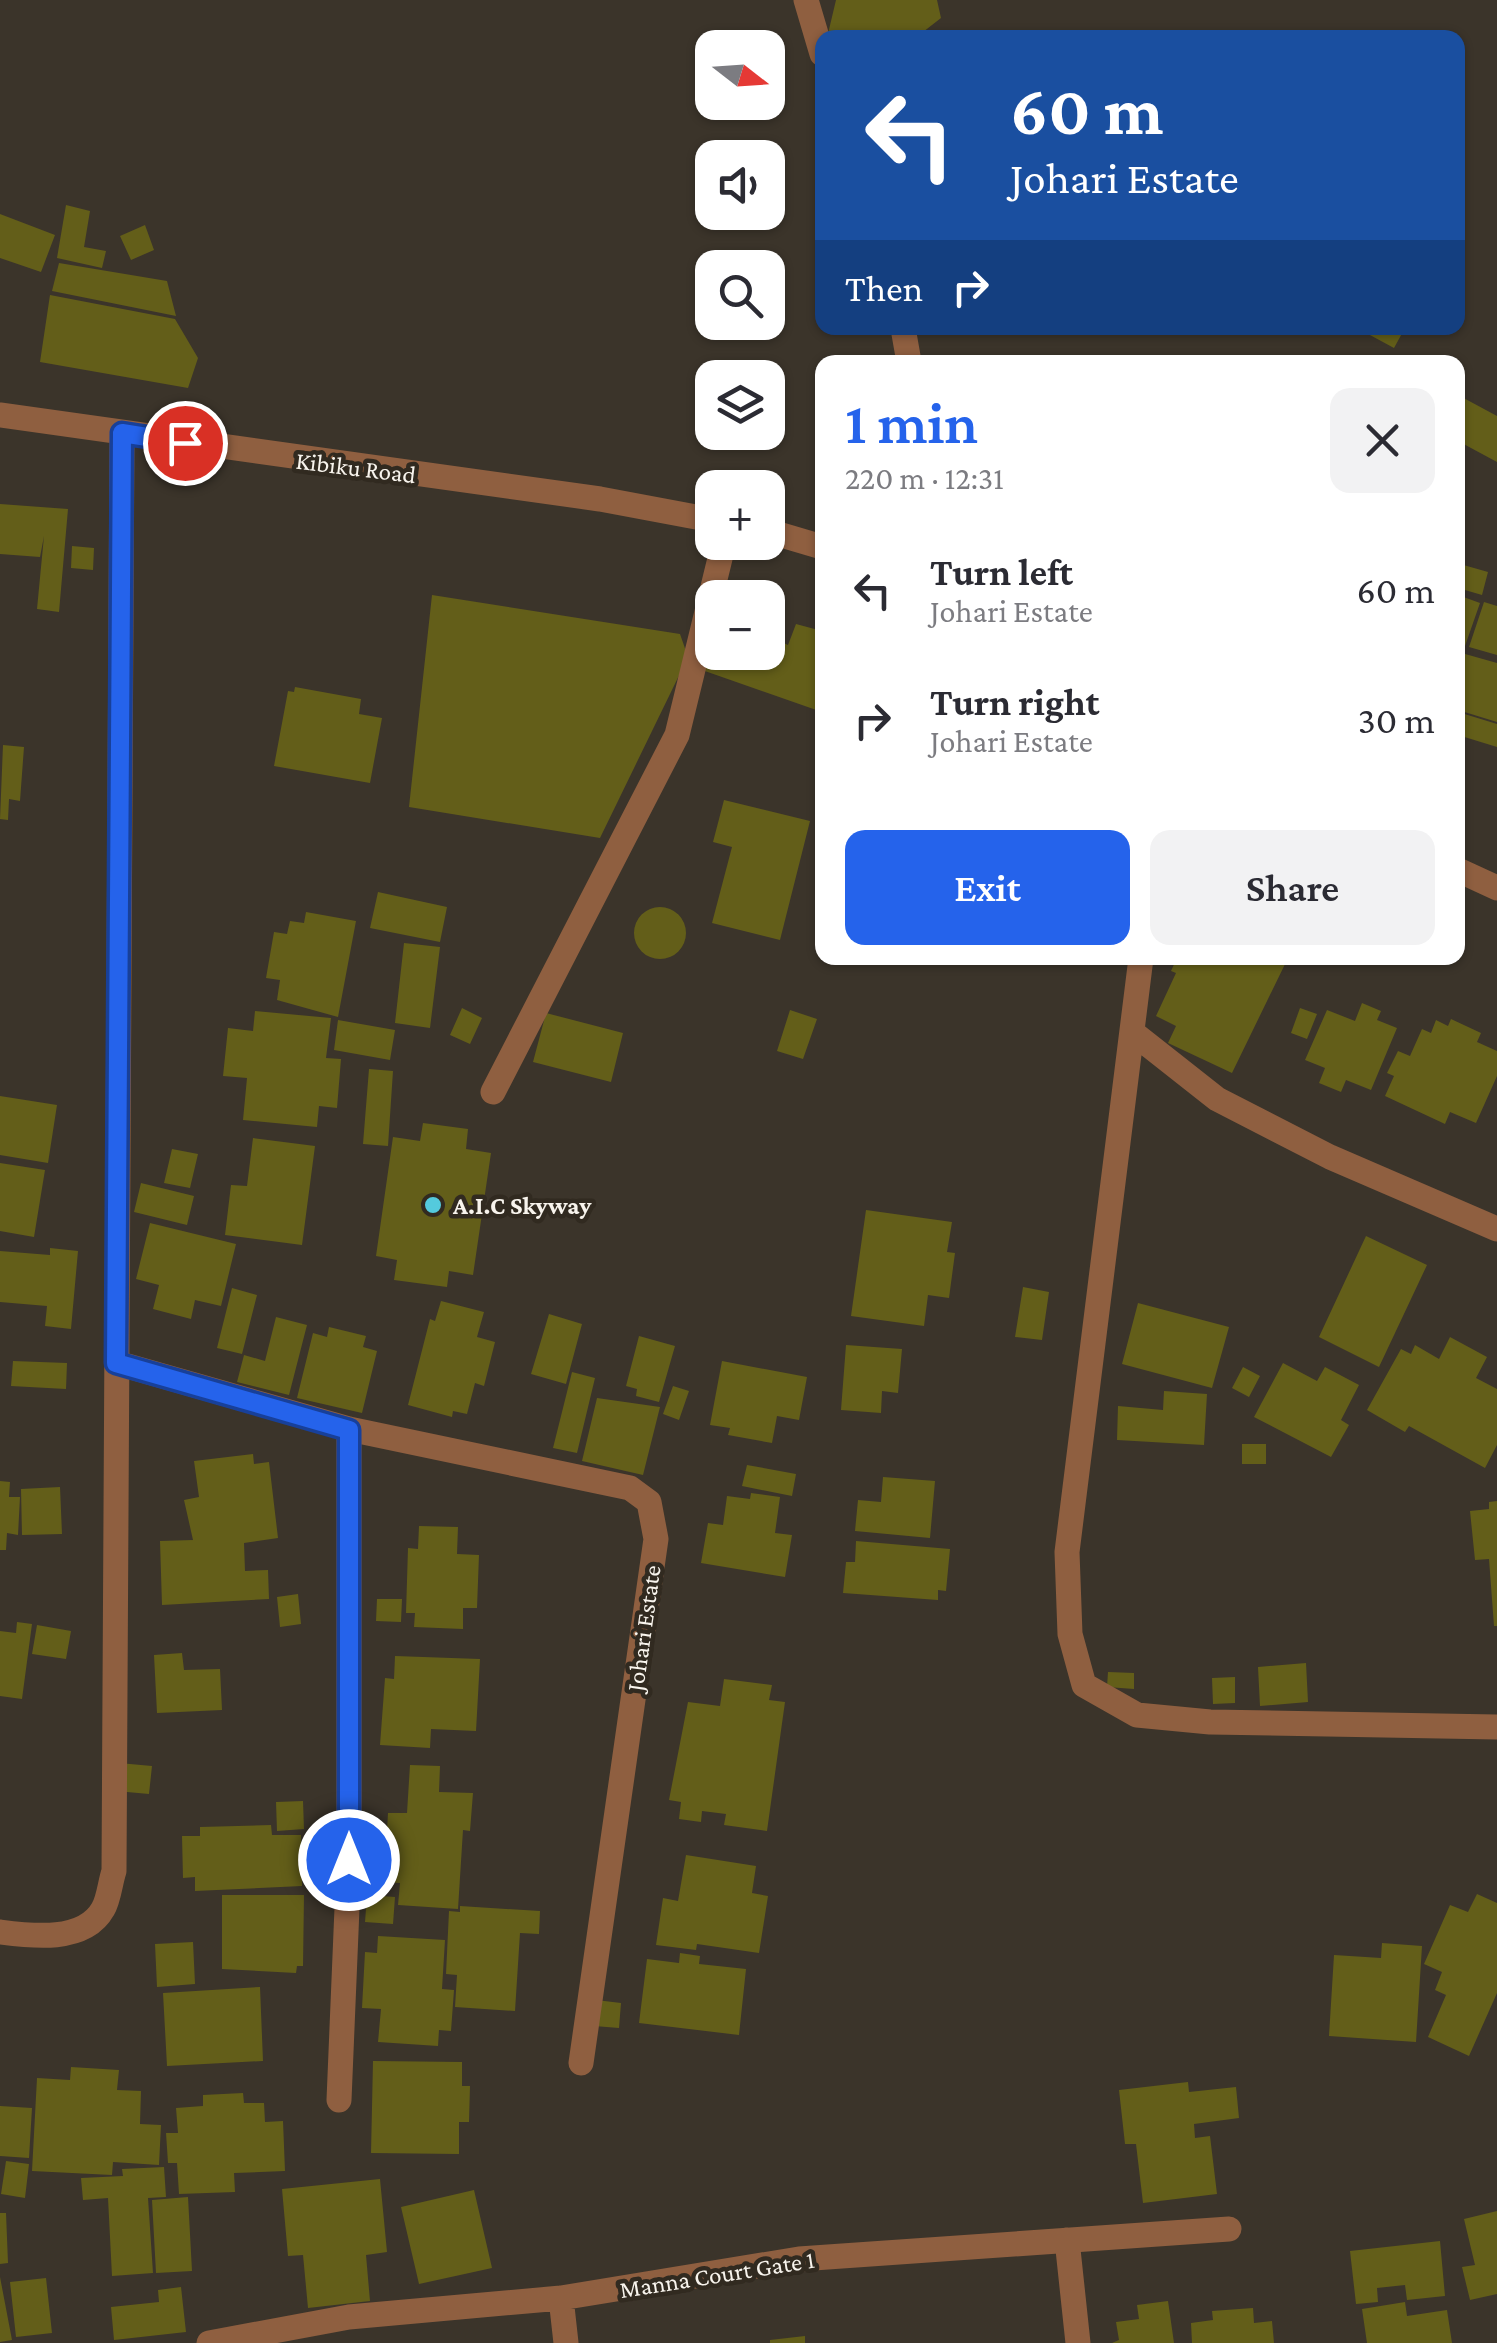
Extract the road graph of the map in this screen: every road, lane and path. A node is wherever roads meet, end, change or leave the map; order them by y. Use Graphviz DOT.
graph roads {
  1 [pos="806,0"];
  2 [pos="815,30"];
  3 [pos="0,415"];
  4 [pos="122,433"];
  5 [pos="695,517"];
  6 [pos="785,536"];
  7 [pos="815,545"];
  8 [pos="720,560"];
  9 [pos="1465,873"];
  10 [pos="1497,888"];
  11 [pos="1139,965"];
  12 [pos="1132,1032"];
  13 [pos="493,1092"];
  14 [pos="1497,1230"];
  15 [pos="116,1363"];
  16 [pos="349,1430"];
  17 [pos="1497,1726"];
  18 [pos="0,1932"];
  19 [pos="581,2064"];
  20 [pos="339,2100"];
  21 [pos="1228,2229"];
  22 [pos="1066,2240"];
  23 [pos="561,2298"];
  24 [pos="209,2343"];
  25 [pos="566,2343"];
  26 [pos="1078,2343"];
  1 -- 2 [label="street"];
  3 -- 4 [label="street, Kibiku Road"];
  4 -- 5 [label="street, Kibiku Road"];
  4 -- 15 [label="street"];
  6 -- 7 [label="street"];
  8 -- 13 [label="street"];
  9 -- 10 [label="street"];
  11 -- 12 [label="street"];
  12 -- 14 [label="street"];
  12 -- 17 [label="street"];
  15 -- 16 [label="street, Johari Estate"];
  15 -- 18 [label="street"];
  16 -- 19 [label="street, Johari Estate"];
  16 -- 20 [label="street"];
  21 -- 22 [label="street, Manna Court Gate 1"];
  22 -- 23 [label="street, Manna Court Gate 1"];
  22 -- 26 [label="street"];
  23 -- 24 [label="street, Manna Court Gate 1"];
  23 -- 25 [label="street"];
}
